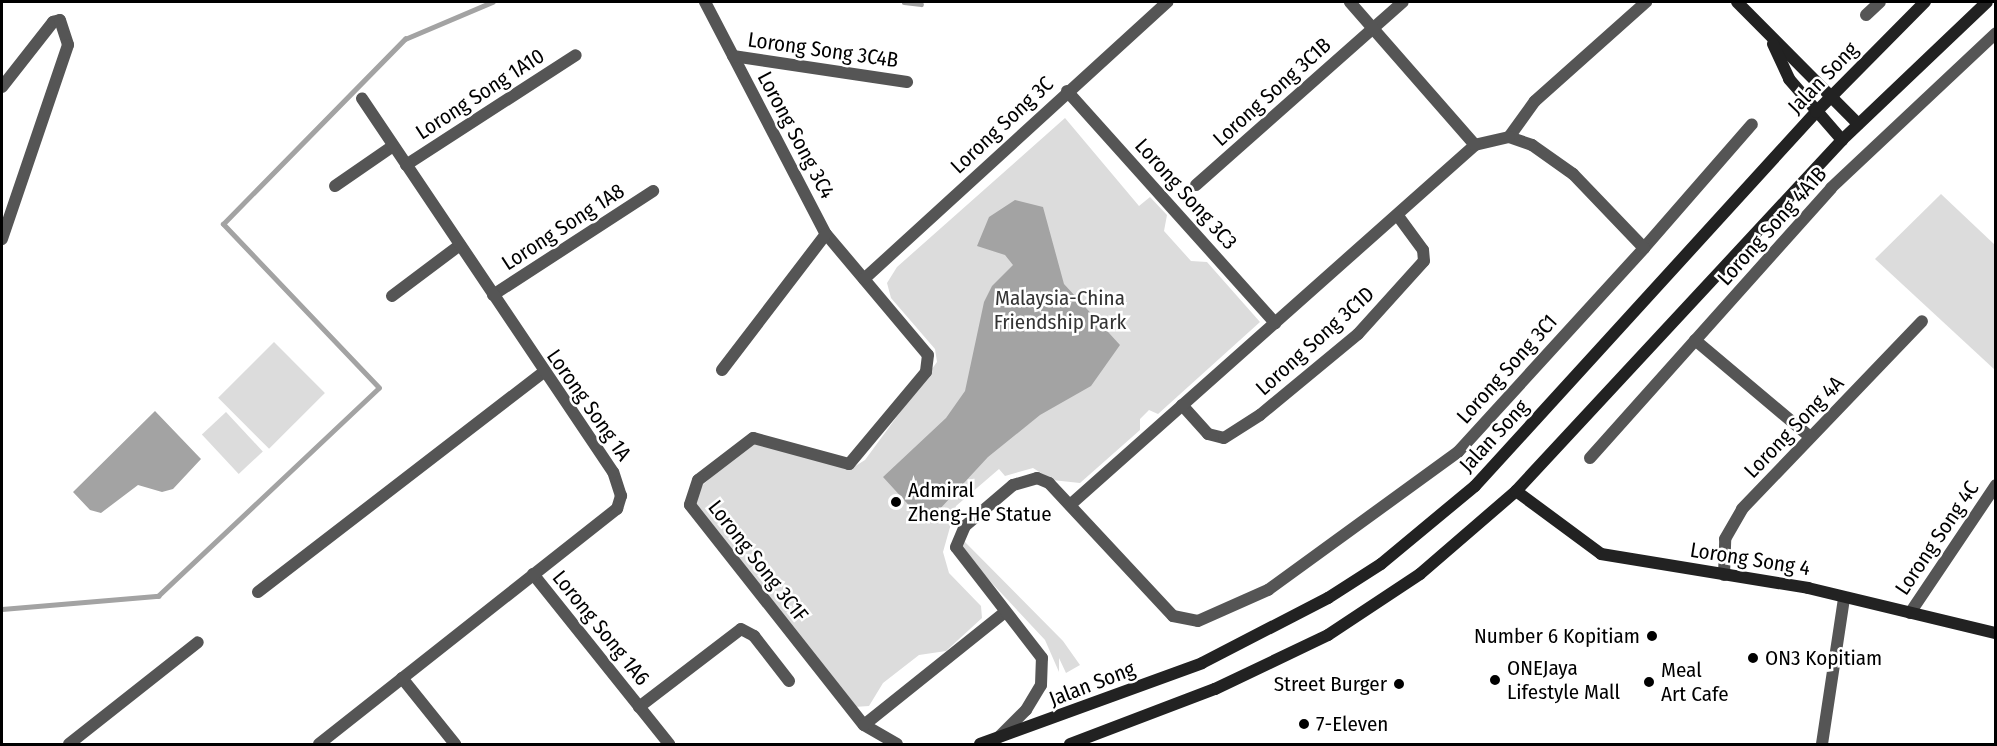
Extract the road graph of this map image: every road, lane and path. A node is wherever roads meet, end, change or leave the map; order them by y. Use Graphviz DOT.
graph roads {
  1 [pos="705,2"];
  2 [pos="1167,2"];
  3 [pos="1350,2"];
  4 [pos="1403,2"];
  5 [pos="1646,2"];
  6 [pos="1737,2"];
  7 [pos="1880,2"];
  8 [pos="1925,2"];
  9 [pos="1987,2"];
  10 [pos="1866,15"];
  11 [pos="1373,28"];
  12 [pos="1995,33"];
  13 [pos="1772,43"];
  14 [pos="576,55"];
  15 [pos="733,56"];
  16 [pos="907,82"];
  17 [pos="2,87"];
  18 [pos="1067,91"];
  19 [pos="1832,95"];
  20 [pos="362,99"];
  21 [pos="1816,112"];
  22 [pos="1752,124"];
  23 [pos="1858,124"];
  24 [pos="1509,137"];
  25 [pos="1842,140"];
  26 [pos="1475,145"];
  27 [pos="393,146"];
  28 [pos="406,165"];
  29 [pos="1196,184"];
  30 [pos="335,186"];
  31 [pos="653,191"];
  32 [pos="1398,216"];
  33 [pos="826,234"];
  34 [pos="2,239"];
  35 [pos="460,245"];
  36 [pos="1644,248"];
  37 [pos="864,279"];
  38 [pos="493,295"];
  39 [pos="392,296"];
  40 [pos="1922,321"];
  41 [pos="1275,323"];
  42 [pos="1695,340"];
  43 [pos="723,370"];
  44 [pos="542,373"];
  45 [pos="1182,405"];
  46 [pos="1810,437"];
  47 [pos="1590,458"];
  48 [pos="1995,485"];
  49 [pos="1516,491"];
  50 [pos="1070,505"];
  51 [pos="533,574"];
  52 [pos="1724,575"];
  53 [pos="258,592"];
  54 [pos="1844,598"];
  55 [pos="1004,613"];
  56 [pos="1910,613"];
  57 [pos="1995,633"];
  58 [pos="198,642"];
  59 [pos="402,678"];
  60 [pos="789,681"];
  61 [pos="639,707"];
  62 [pos="864,725"];
  63 [pos="996,743"];
  64 [pos="69,744"];
  65 [pos="319,744"];
  66 [pos="455,744"];
  67 [pos="669,744"];
  68 [pos="897,744"];
  69 [pos="980,744"];
  70 [pos="1070,744"];
  71 [pos="1822,744"];
  1 -- 15 [label="street, Lorong Song 3C4"];
  2 -- 18 [label="street, Lorong Song 3C"];
  3 -- 11 [label="street"];
  4 -- 11 [label="street, Lorong Song 3C1B"];
  5 -- 24 [label="street"];
  6 -- 13 [label="main road"];
  7 -- 10 [label="street"];
  8 -- 19 [label="main road, Jalan Song"];
  9 -- 23 [label="main road"];
  11 -- 26 [label="street"];
  11 -- 29 [label="street, Lorong Song 3C1B"];
  12 -- 42 [label="street, Lorong Song 4A1B"];
  13 -- 19 [label="main road"];
  13 -- 21 [label="main road"];
  14 -- 28 [label="street, Lorong Song 1A10"];
  15 -- 16 [label="street, Lorong Song 3C4B"];
  15 -- 33 [label="street, Lorong Song 3C4"];
  17 -- 34 [label="street"];
  18 -- 37 [label="street, Lorong Song 3C"];
  18 -- 41 [label="street, Lorong Song 3C3"];
  19 -- 21 [label="main road, Jalan Song"];
  19 -- 23 [label="main road"];
  20 -- 27 [label="street, Lorong Song 1A"];
  21 -- 25 [label="main road"];
  21 -- 63 [label="main road, Jalan Song"];
  22 -- 36 [label="street, Lorong Song 3C1"];
  23 -- 25 [label="main road"];
  24 -- 26 [label="street"];
  24 -- 36 [label="street"];
  25 -- 49 [label="main road"];
  26 -- 32 [label="street, Lorong Song 3C1D"];
  27 -- 28 [label="street, Lorong Song 1A"];
  27 -- 30 [label="street"];
  28 -- 35 [label="street, Lorong Song 1A"];
  31 -- 38 [label="street, Lorong Song 1A8"];
  32 -- 41 [label="street, Lorong Song 3C1D"];
  32 -- 45 [label="street, Lorong Song 3C1D"];
  33 -- 37 [label="street, Lorong Song 3C4"];
  33 -- 43 [label="street"];
  35 -- 38 [label="street, Lorong Song 1A"];
  35 -- 39 [label="street"];
  36 -- 50 [label="street, Lorong Song 3C1"];
  37 -- 62 [label="street, Lorong Song 3C1F"];
  38 -- 44 [label="street, Lorong Song 1A"];
  40 -- 46 [label="street, Lorong Song 4A"];
  41 -- 45 [label="street, Lorong Song 3C1D"];
  42 -- 46 [label="street"];
  42 -- 47 [label="street, Lorong Song 4A1B"];
  44 -- 51 [label="street, Lorong Song 1A"];
  44 -- 53 [label="street"];
  45 -- 50 [label="street, Lorong Song 3C1D"];
  46 -- 52 [label="street, Lorong Song 4A"];
  48 -- 56 [label="street, Lorong Song 4C"];
  49 -- 52 [label="main road, Lorong Song 4"];
  49 -- 70 [label="main road"];
  50 -- 55 [label="street, Lorong Song 3C1"];
  51 -- 59 [label="street, Lorong Song 1A"];
  51 -- 61 [label="street, Lorong Song 1A6"];
  52 -- 54 [label="main road, Lorong Song 4"];
  54 -- 56 [label="main road, Lorong Song 4"];
  54 -- 71 [label="street"];
  55 -- 62 [label="street"];
  55 -- 63 [label="street"];
  56 -- 57 [label="main road, Lorong Song 4"];
  58 -- 64 [label="street"];
  59 -- 65 [label="street, Lorong Song 1A"];
  59 -- 66 [label="street"];
  60 -- 61 [label="street, Lorong Song 1A6"];
  61 -- 67 [label="street, Lorong Song 1A6"];
  62 -- 68 [label="street, Lorong Song 3C1F"];
  63 -- 69 [label="main road, Jalan Song"];
}
